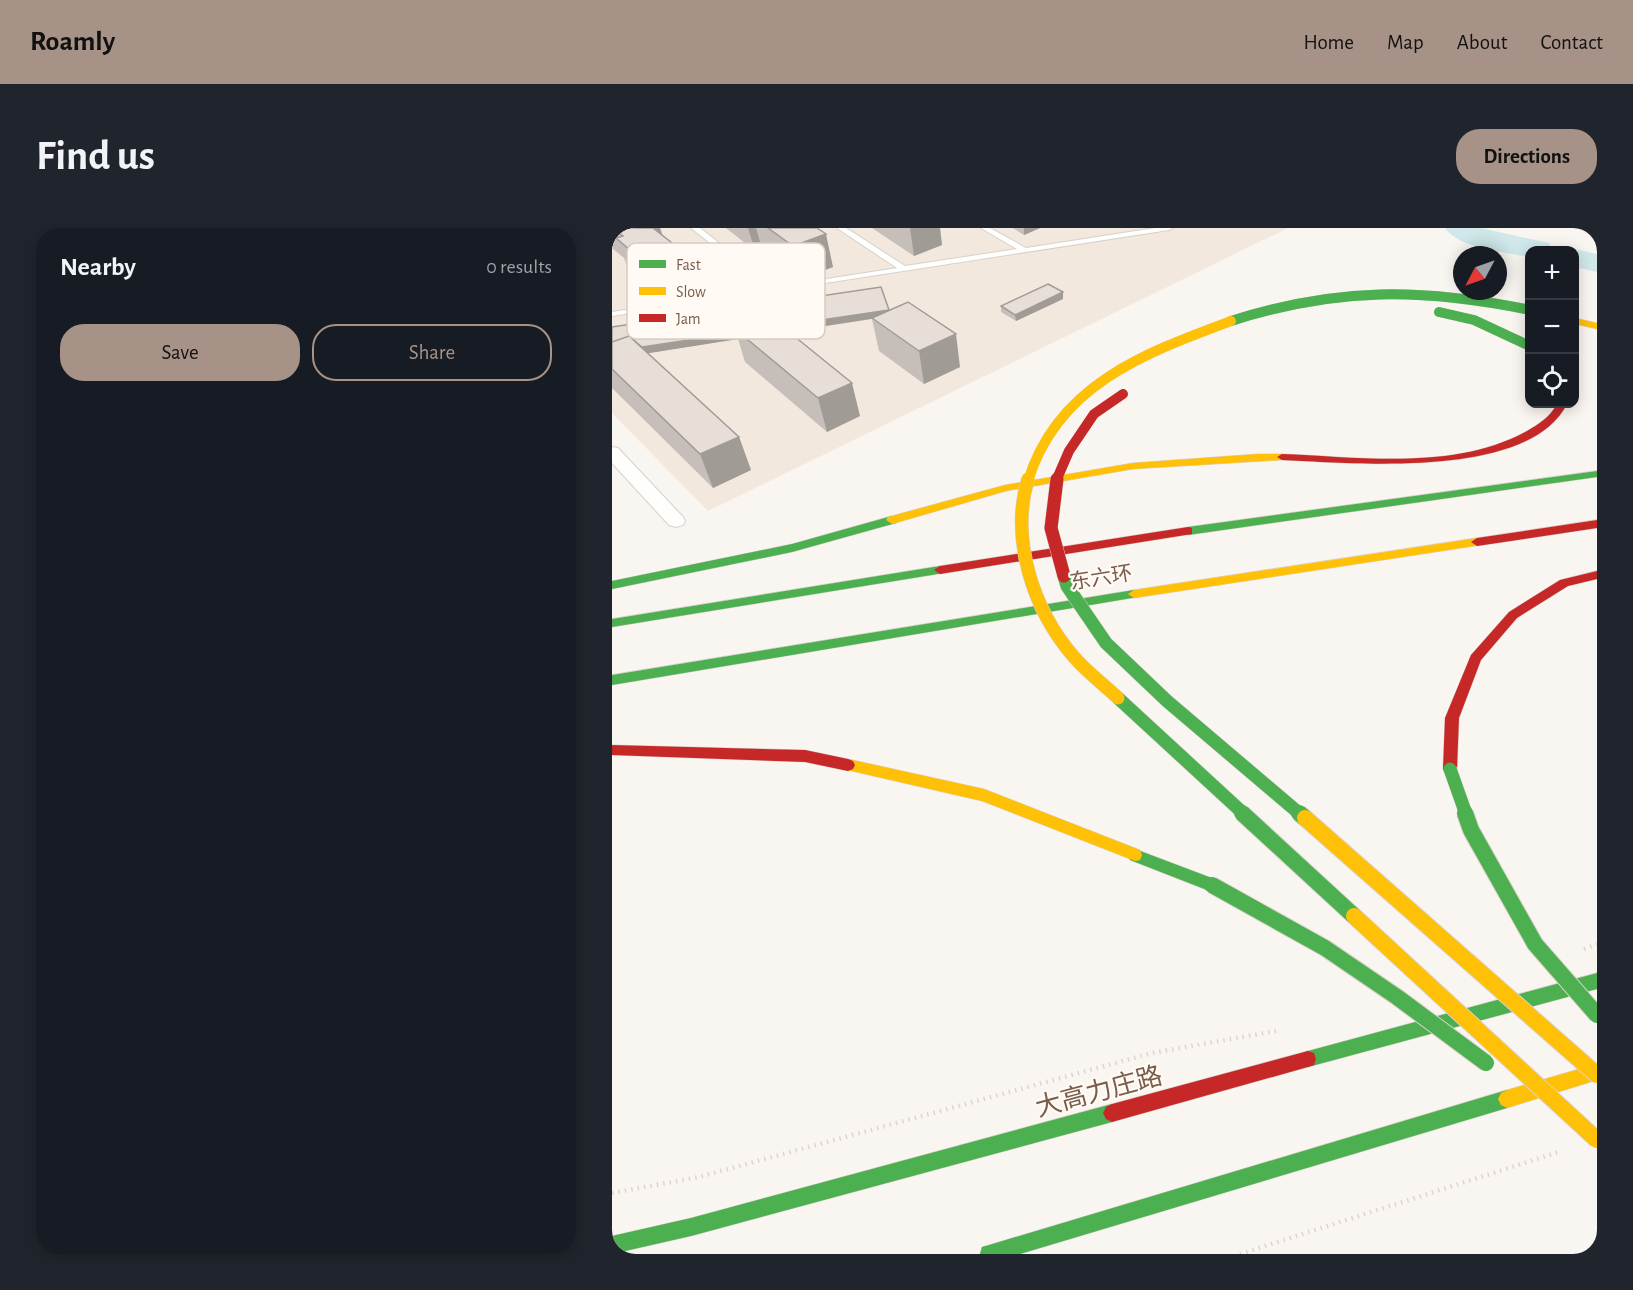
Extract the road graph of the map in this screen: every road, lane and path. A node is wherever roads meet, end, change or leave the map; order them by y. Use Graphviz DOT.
graph roads {
  1 [pos="695,228"];
  2 [pos="841,228"];
  3 [pos="985,228"];
  4 [pos="1169,228"];
  5 [pos="714,243"];
  6 [pos="1024,250"];
  7 [pos="904,269"];
  8 [pos="825,281"];
  9 [pos="1385,309"];
  10 [pos="1525,309"];
  11 [pos="1428,311"];
  12 [pos="627,312"];
  13 [pos="612,314"];
  14 [pos="1322,314"];
  15 [pos="1579,322"];
  16 [pos="1597,326"];
  17 [pos="1525,343"];
  18 [pos="1132,388"];
  19 [pos="1560,408"];
  20 [pos="612,452"];
  21 [pos="1597,474"];
  22 [pos="676,521"];
  23 [pos="1597,524"];
  24 [pos="1597,574"];
  25 [pos="612,585"];
  26 [pos="612,623"];
  27 [pos="612,680"];
  28 [pos="612,750"];
  29 [pos="1597,944"];
  30 [pos="1578,952"];
  31 [pos="1597,981"];
  32 [pos="1597,1016"];
  33 [pos="1281,1030"];
  34 [pos="1495,1070"];
  35 [pos="1597,1074"];
  36 [pos="1513,1083"];
  37 [pos="1597,1140"];
  38 [pos="1575,1148"];
  39 [pos="1597,1148"];
  40 [pos="612,1193"];
  41 [pos="612,1245"];
  42 [pos="989,1254"];
  43 [pos="1240,1254"];
  1 -- 5 [label="lane"];
  2 -- 7 [label="lane"];
  3 -- 6 [label="lane"];
  4 -- 6 [label="lane"];
  6 -- 7 [label="lane"];
  7 -- 8 [label="lane"];
  9 -- 14 [label="main road"];
  10 -- 37 [label="main road, bridge"];
  11 -- 17 [label="main road, bridge"];
  12 -- 13 [label="lane"];
  15 -- 16 [label="main road"];
  18 -- 35 [label="main road, bridge"];
  19 -- 25 [label="main road"];
  20 -- 22 [label="street"];
  21 -- 26 [label="main road, 东六环"];
  23 -- 27 [label="main road, 东六环"];
  24 -- 32 [label="main road, bridge"];
  28 -- 34 [label="main road, bridge"];
  29 -- 30 [label="path"];
  31 -- 41 [label="main road, 大高力庄路"];
  33 -- 40 [label="path"];
  35 -- 42 [label="main road"];
  36 -- 39 [label="main road"];
  38 -- 43 [label="path"];
}
